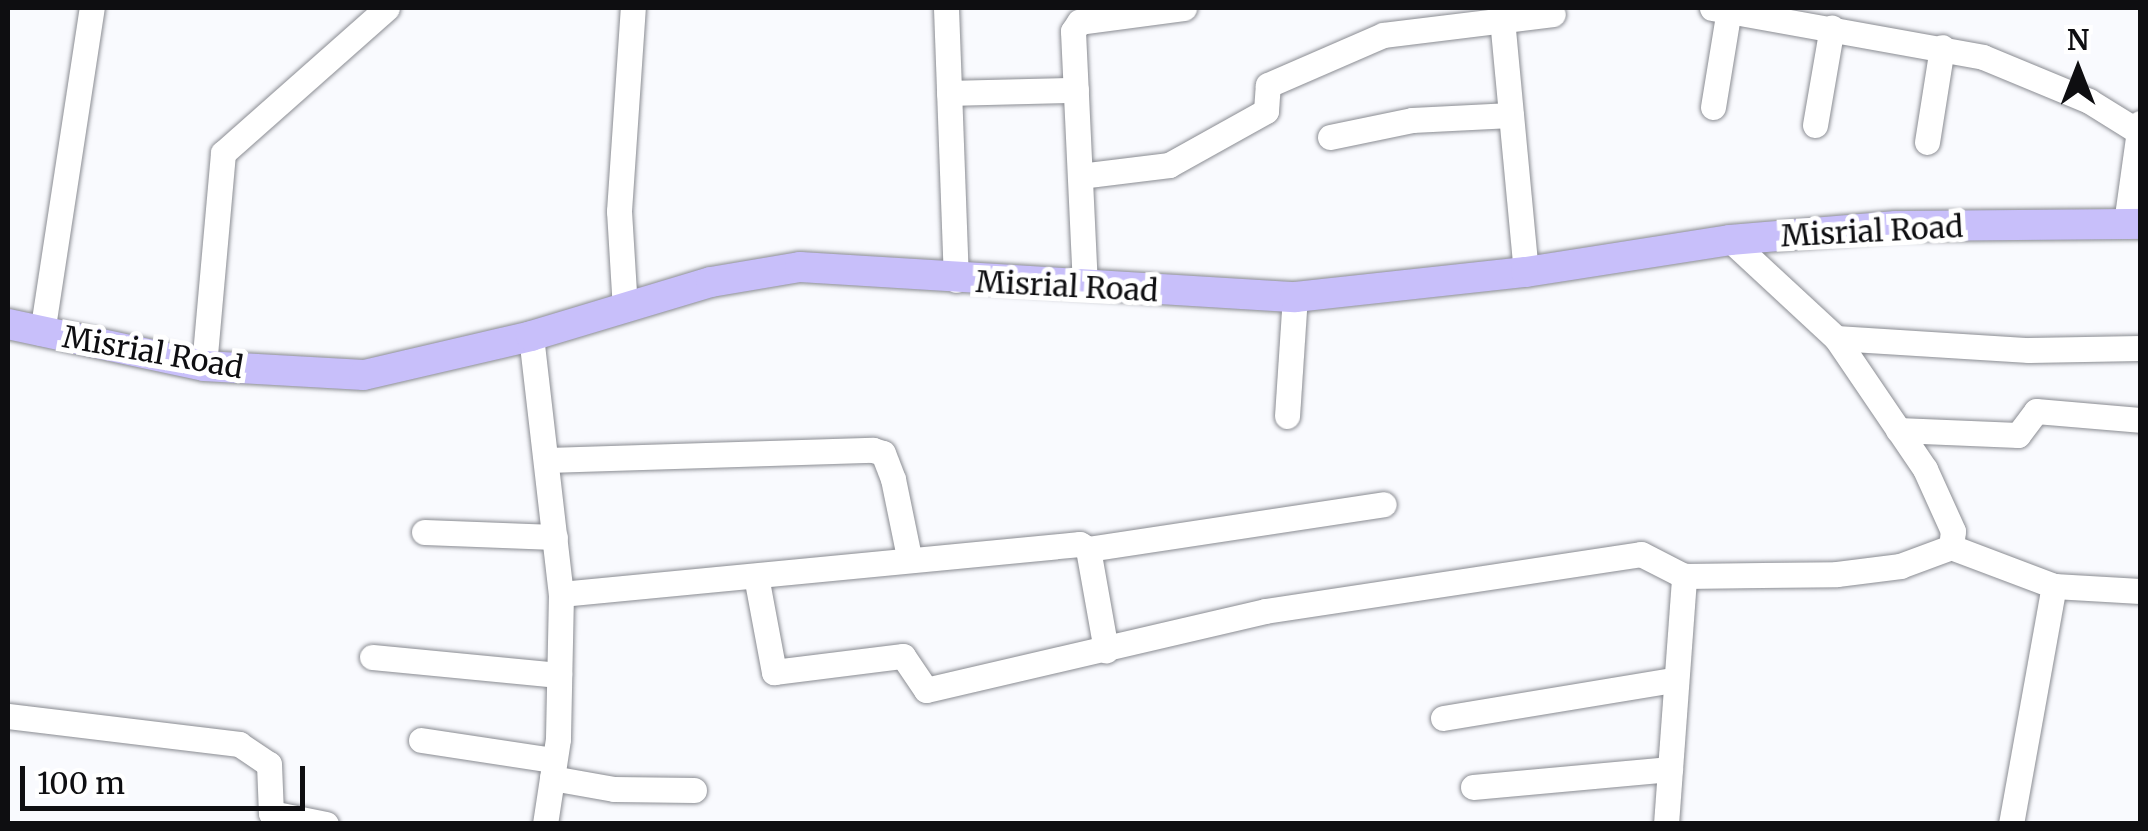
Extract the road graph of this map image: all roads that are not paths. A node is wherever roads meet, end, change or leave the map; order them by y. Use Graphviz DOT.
graph roads {
  1 [pos="92,8"];
  2 [pos="387,8"];
  3 [pos="633,8"];
  4 [pos="946,8"];
  5 [pos="1184,8"];
  6 [pos="1720,8"];
  7 [pos="1553,14"];
  8 [pos="1502,19"];
  9 [pos="1832,27"];
  10 [pos="1942,47"];
  11 [pos="1076,90"];
  12 [pos="949,93"];
  13 [pos="1714,107"];
  14 [pos="1511,115"];
  15 [pos="1815,125"];
  16 [pos="2140,128"];
  17 [pos="1330,137"];
  18 [pos="1928,142"];
  19 [pos="1080,176"];
  20 [pos="2133,224"];
  21 [pos="1730,240"];
  22 [pos="1526,272"];
  23 [pos="956,280"];
  24 [pos="1086,286"];
  25 [pos="1294,298"];
  26 [pos="625,310"];
  27 [pos="8,324"];
  28 [pos="42,333"];
  29 [pos="531,336"];
  30 [pos="1836,338"];
  31 [pos="2140,348"];
  32 [pos="204,366"];
  33 [pos="1287,416"];
  34 [pos="2140,420"];
  35 [pos="1898,430"];
  36 [pos="547,460"];
  37 [pos="1384,504"];
  38 [pos="424,532"];
  39 [pos="555,537"];
  40 [pos="1952,547"];
  41 [pos="1088,549"];
  42 [pos="909,557"];
  43 [pos="756,576"];
  44 [pos="1684,576"];
  45 [pos="2054,586"];
  46 [pos="2140,591"];
  47 [pos="561,594"];
  48 [pos="1106,650"];
  49 [pos="372,657"];
  50 [pos="559,675"];
  51 [pos="1672,680"];
  52 [pos="8,716"];
  53 [pos="1443,718"];
  54 [pos="421,740"];
  55 [pos="1670,768"];
  56 [pos="553,769"];
  57 [pos="1474,787"];
  58 [pos="694,790"];
  59 [pos="326,824"];
  60 [pos="545,824"];
  61 [pos="1666,824"];
  62 [pos="2011,824"];
  1 -- 28 [label="street"];
  2 -- 32 [label="street"];
  3 -- 26 [label="street"];
  4 -- 12 [label="street"];
  5 -- 11 [label="street"];
  6 -- 9 [label="street"];
  6 -- 13 [label="street"];
  7 -- 8 [label="street"];
  8 -- 14 [label="street"];
  8 -- 19 [label="street"];
  9 -- 10 [label="street"];
  9 -- 15 [label="street"];
  10 -- 16 [label="street"];
  10 -- 18 [label="street"];
  11 -- 12 [label="street"];
  11 -- 19 [label="street"];
  12 -- 23 [label="street"];
  14 -- 17 [label="street"];
  14 -- 22 [label="street"];
  16 -- 20 [label="street"];
  19 -- 24 [label="street"];
  20 -- 21 [label="main road, Misrial Road"];
  21 -- 22 [label="main road, Misrial Road"];
  21 -- 30 [label="street"];
  22 -- 25 [label="main road, Misrial Road"];
  23 -- 24 [label="main road, Misrial Road"];
  23 -- 26 [label="main road, Misrial Road"];
  24 -- 25 [label="main road, Misrial Road"];
  25 -- 33 [label="street"];
  26 -- 29 [label="main road, Misrial Road"];
  27 -- 28 [label="main road, Misrial Road"];
  28 -- 32 [label="main road, Misrial Road"];
  29 -- 32 [label="main road, Misrial Road"];
  29 -- 36 [label="street"];
  30 -- 31 [label="street"];
  30 -- 35 [label="street"];
  34 -- 35 [label="street"];
  35 -- 40 [label="street"];
  36 -- 39 [label="street"];
  36 -- 42 [label="street"];
  37 -- 41 [label="street"];
  38 -- 39 [label="street"];
  39 -- 47 [label="street"];
  40 -- 44 [label="street"];
  40 -- 45 [label="street"];
  41 -- 42 [label="street"];
  41 -- 48 [label="street"];
  42 -- 43 [label="street"];
  43 -- 47 [label="street"];
  43 -- 48 [label="street"];
  44 -- 48 [label="street"];
  44 -- 51 [label="street"];
  45 -- 46 [label="street"];
  45 -- 62 [label="street"];
  47 -- 50 [label="street"];
  49 -- 50 [label="street"];
  50 -- 56 [label="street"];
  51 -- 53 [label="street"];
  51 -- 55 [label="street"];
  52 -- 59 [label="street"];
  54 -- 56 [label="street"];
  55 -- 57 [label="street"];
  55 -- 61 [label="street"];
  56 -- 58 [label="street"];
  56 -- 60 [label="street"];
}
